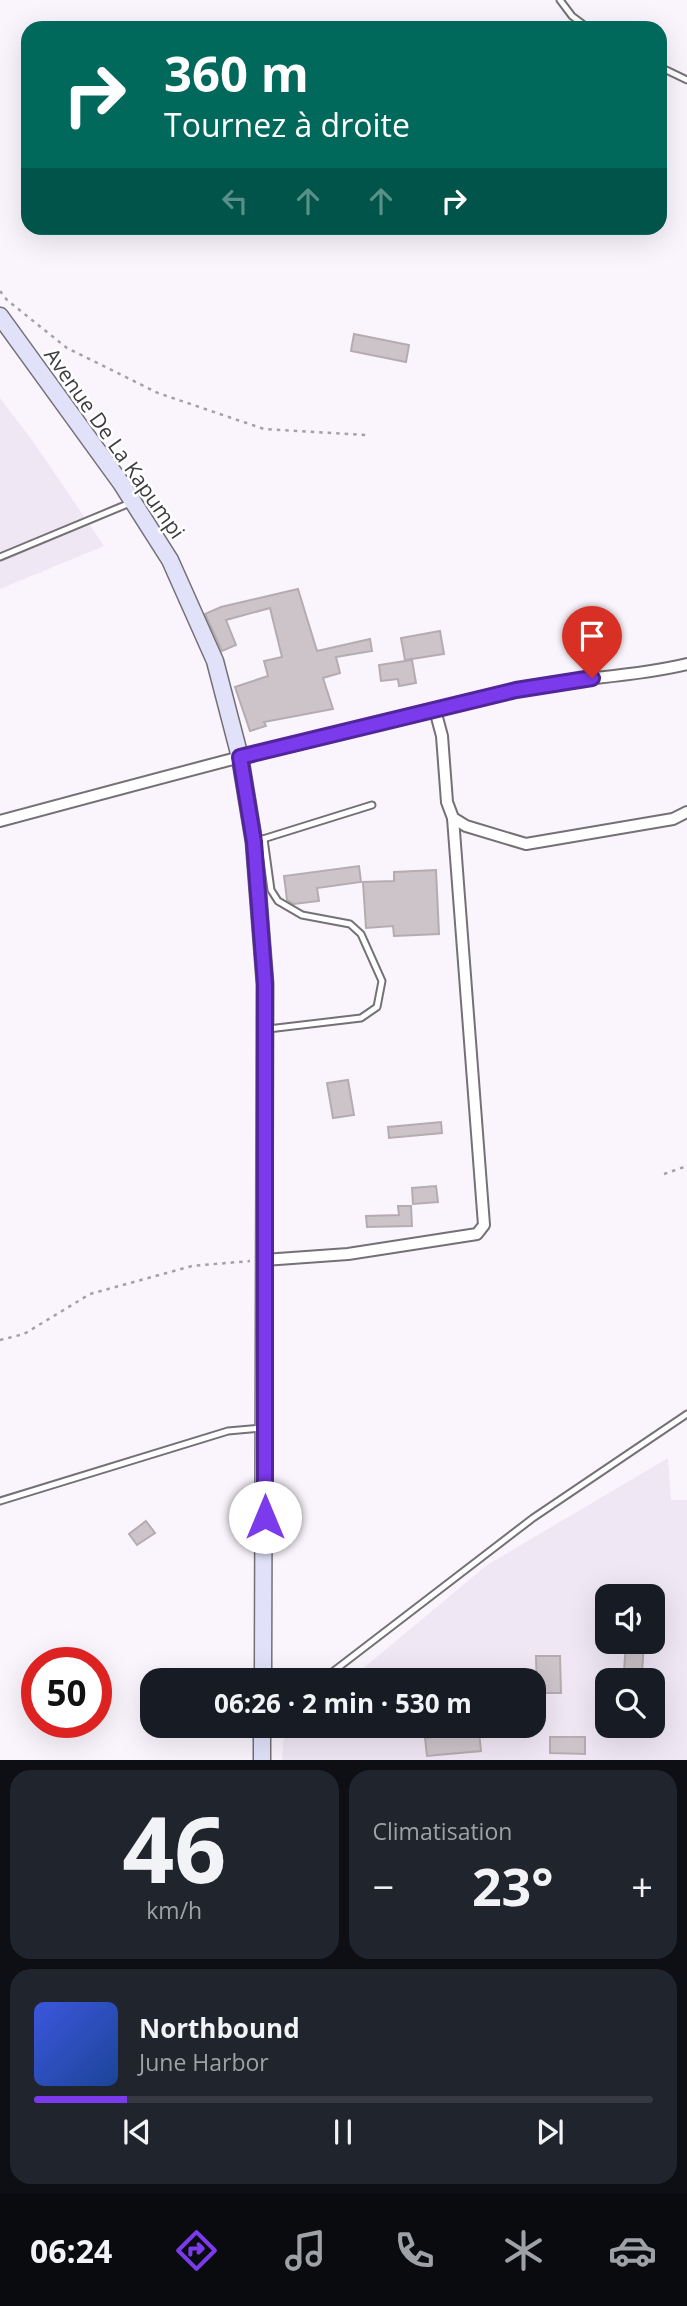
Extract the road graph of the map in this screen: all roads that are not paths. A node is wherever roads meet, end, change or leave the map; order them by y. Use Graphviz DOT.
graph roads {
  1 [pos="560,0"];
  2 [pos="578,21"];
  3 [pos="667,70"];
  4 [pos="687,80"];
  5 [pos="0,316"];
  6 [pos="133,502"];
  7 [pos="0,556"];
  8 [pos="687,664"];
  9 [pos="435,710"];
  10 [pos="240,757"];
  11 [pos="372,805"];
  12 [pos="687,812"];
  13 [pos="453,818"];
  14 [pos="0,821"];
  15 [pos="259,841"];
  16 [pos="265,1030"];
  17 [pos="264,1259"];
  18 [pos="687,1414"];
  19 [pos="265,1428"];
  20 [pos="0,1501"];
  21 [pos="263,1668"];
  22 [pos="338,1668"];
  23 [pos="262,1738"];
  24 [pos="262,1760"];
  1 -- 2 [label="lane"];
  3 -- 4 [label="lane"];
  5 -- 6 [label="main road, Avenue De La Kapumpi"];
  6 -- 7 [label="lane"];
  6 -- 10 [label="main road, Avenue De La Kapumpi"];
  8 -- 9 [label="street"];
  9 -- 10 [label="street"];
  9 -- 13 [label="street"];
  10 -- 14 [label="street"];
  10 -- 15 [label="main road, Avenue De La Kapumpi"];
  11 -- 15 [label="lane"];
  12 -- 13 [label="street"];
  13 -- 17 [label="street"];
  15 -- 16 [label="main road, Avenue De La Kapumpi"];
  15 -- 16 [label="lane"];
  16 -- 17 [label="main road, Avenue De La Kapumpi"];
  17 -- 19 [label="main road, Avenue De La Kapumpi"];
  18 -- 22 [label="lane"];
  19 -- 20 [label="lane"];
  19 -- 21 [label="main road, Avenue De La Kapumpi"];
  23 -- 24 [label="main road"];
}
